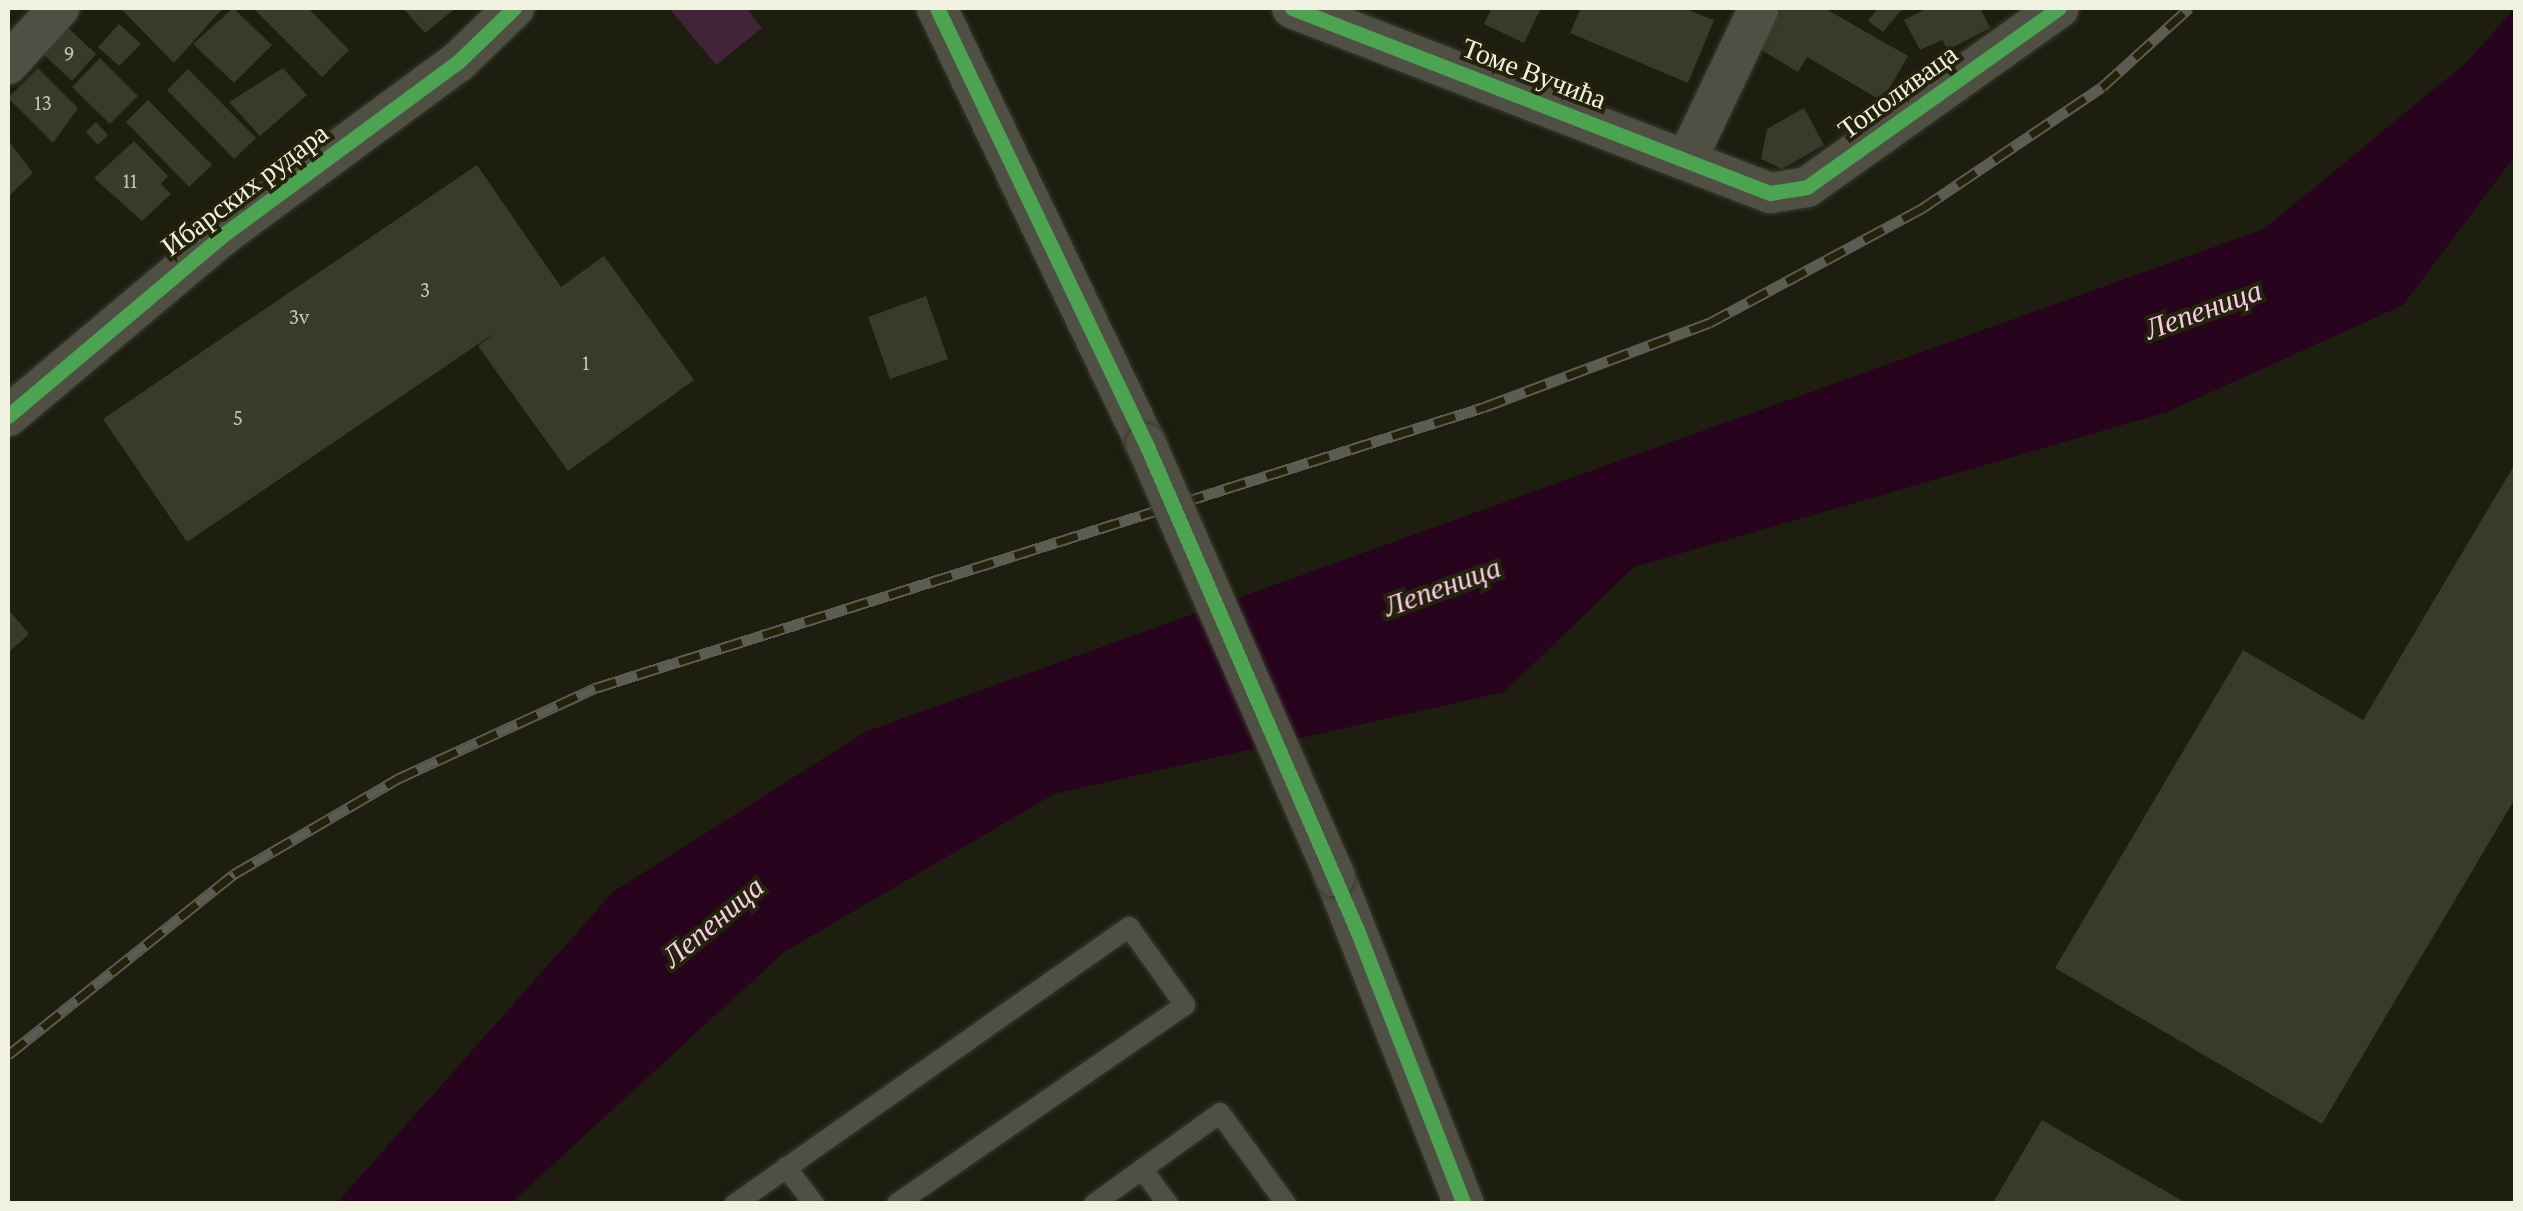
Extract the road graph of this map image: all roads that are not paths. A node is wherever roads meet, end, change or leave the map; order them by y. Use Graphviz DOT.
graph roads {
  1 [pos="60,8"];
  2 [pos="514,8"];
  3 [pos="937,8"];
  4 [pos="1292,8"];
  5 [pos="1759,8"];
  6 [pos="2059,8"];
  7 [pos="8,64"];
  8 [pos="1687,160"];
  9 [pos="1756,190"];
  10 [pos="8,416"];
  11 [pos="786,1168"];
  12 [pos="1142,1169"];
  13 [pos="734,1204"];
  14 [pos="814,1204"];
  15 [pos="897,1204"];
  16 [pos="1094,1204"];
  17 [pos="1168,1204"];
  18 [pos="1286,1204"];
  19 [pos="1464,1204"];
  1 -- 7 [label="street"];
  2 -- 10 [label="street, Ибарских рудара"];
  3 -- 19 [label="street, bridge"];
  4 -- 8 [label="street, Томе Вучића"];
  5 -- 8 [label="street"];
  6 -- 9 [label="street, Тополиваца"];
  8 -- 9 [label="street, Томе Вучића"];
  11 -- 13 [label="lane"];
  11 -- 14 [label="lane"];
  11 -- 15 [label="lane"];
  12 -- 16 [label="lane"];
  12 -- 17 [label="lane"];
  12 -- 18 [label="lane"];
}
